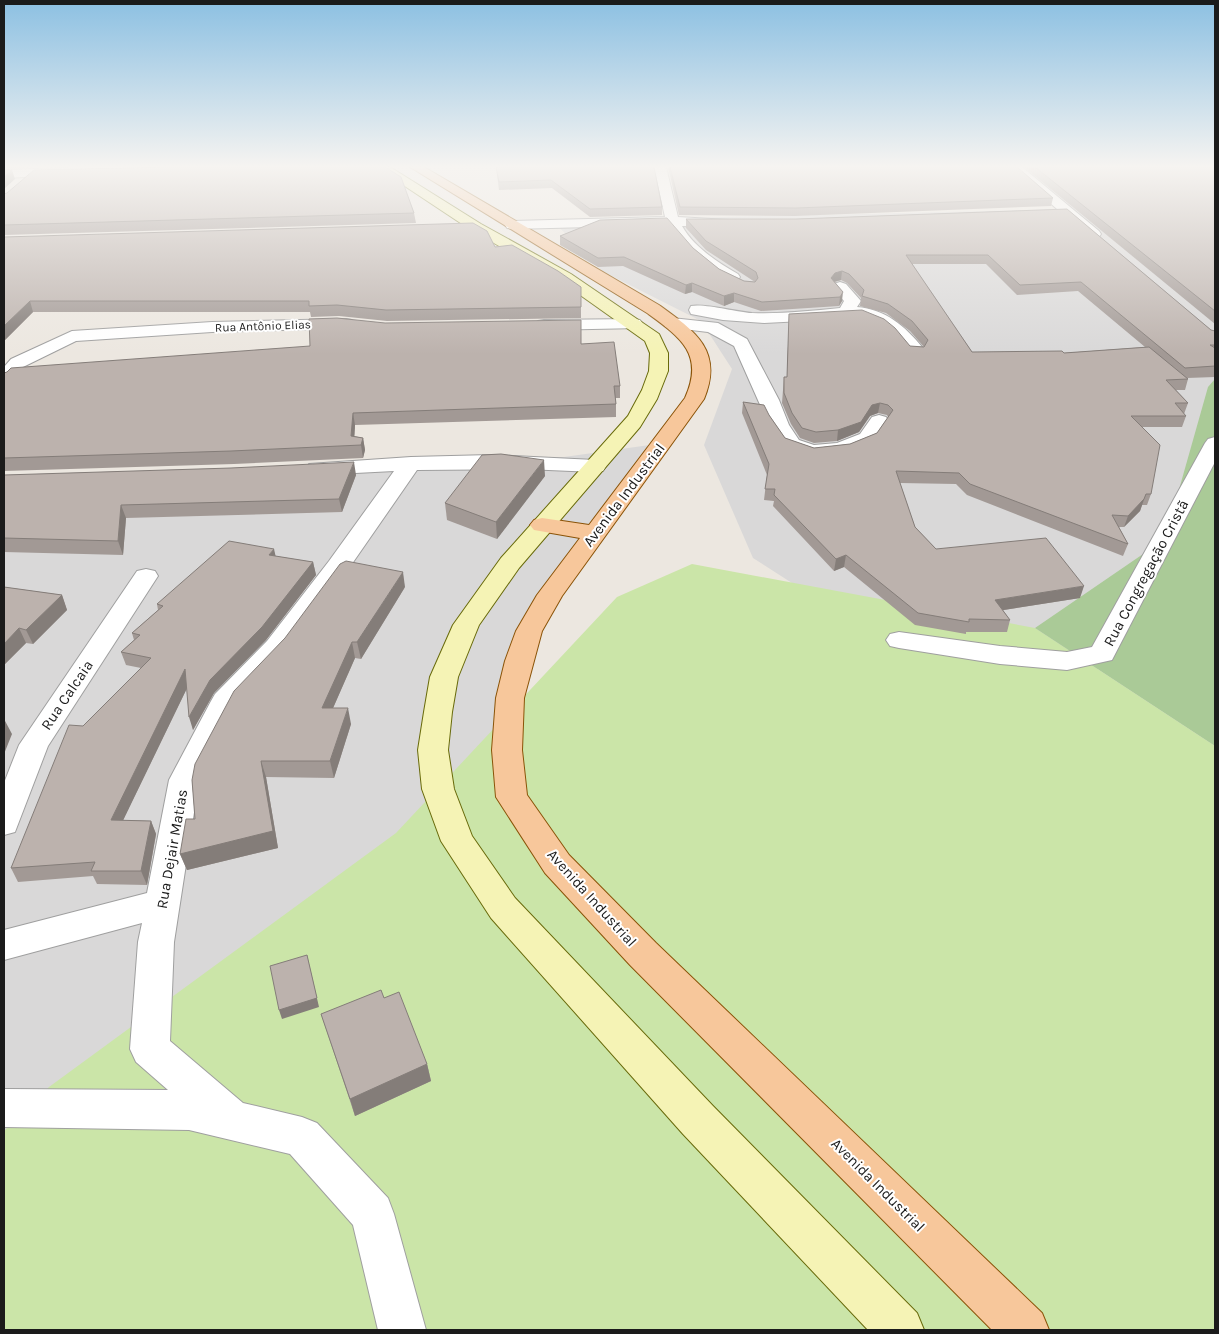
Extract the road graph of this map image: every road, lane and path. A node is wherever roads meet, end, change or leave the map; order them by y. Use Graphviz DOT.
graph roads {
  1 [pos="480,229"];
  2 [pos="518,229"];
  3 [pos="679,229"];
  4 [pos="1089,229"];
  5 [pos="1104,242"];
  6 [pos="748,286"];
  7 [pos="840,287"];
  8 [pos="845,313"];
  9 [pos="653,319"];
  10 [pos="358,325"];
  11 [pos="526,326"];
  12 [pos="916,351"];
  13 [pos="4,378"];
  14 [pos="879,421"];
  15 [pos="1215,443"];
  16 [pos="411,464"];
  17 [pos="595,466"];
  18 [pos="293,470"];
  19 [pos="542,525"];
  20 [pos="594,534"];
  21 [pos="146,576"];
  22 [pos="899,640"];
  23 [pos="4,823"];
  24 [pos="162,903"];
  25 [pos="4,945"];
  26 [pos="4,1108"];
  27 [pos="234,1121"];
  28 [pos="402,1330"];
  29 [pos="900,1330"];
  30 [pos="1025,1330"];
  1 -- 9 [label="street, Avenida Industrial"];
  2 -- 9 [label="main road, Avenida Industrial"];
  3 -- 6 [label="street"];
  4 -- 5 [label="street"];
  7 -- 8 [label="street"];
  8 -- 9 [label="street"];
  8 -- 12 [label="street"];
  9 -- 11 [label="street"];
  9 -- 14 [label="street"];
  9 -- 17 [label="street, Avenida Industrial"];
  9 -- 20 [label="main road, Avenida Industrial"];
  10 -- 13 [label="street, Rua Antônio Elias"];
  15 -- 22 [label="street, Rua Congregação Cristã"];
  16 -- 17 [label="street"];
  16 -- 18 [label="street"];
  16 -- 24 [label="street, Rua Dejair Matias"];
  17 -- 19 [label="street, Avenida Industrial"];
  19 -- 20 [label="main road"];
  19 -- 29 [label="street, Avenida Industrial"];
  20 -- 30 [label="main road, Avenida Industrial"];
  21 -- 23 [label="street, Rua Calcaia"];
  24 -- 25 [label="street"];
  24 -- 27 [label="street, Rua Dejair Matias"];
  26 -- 27 [label="street"];
  27 -- 28 [label="street"];
}
